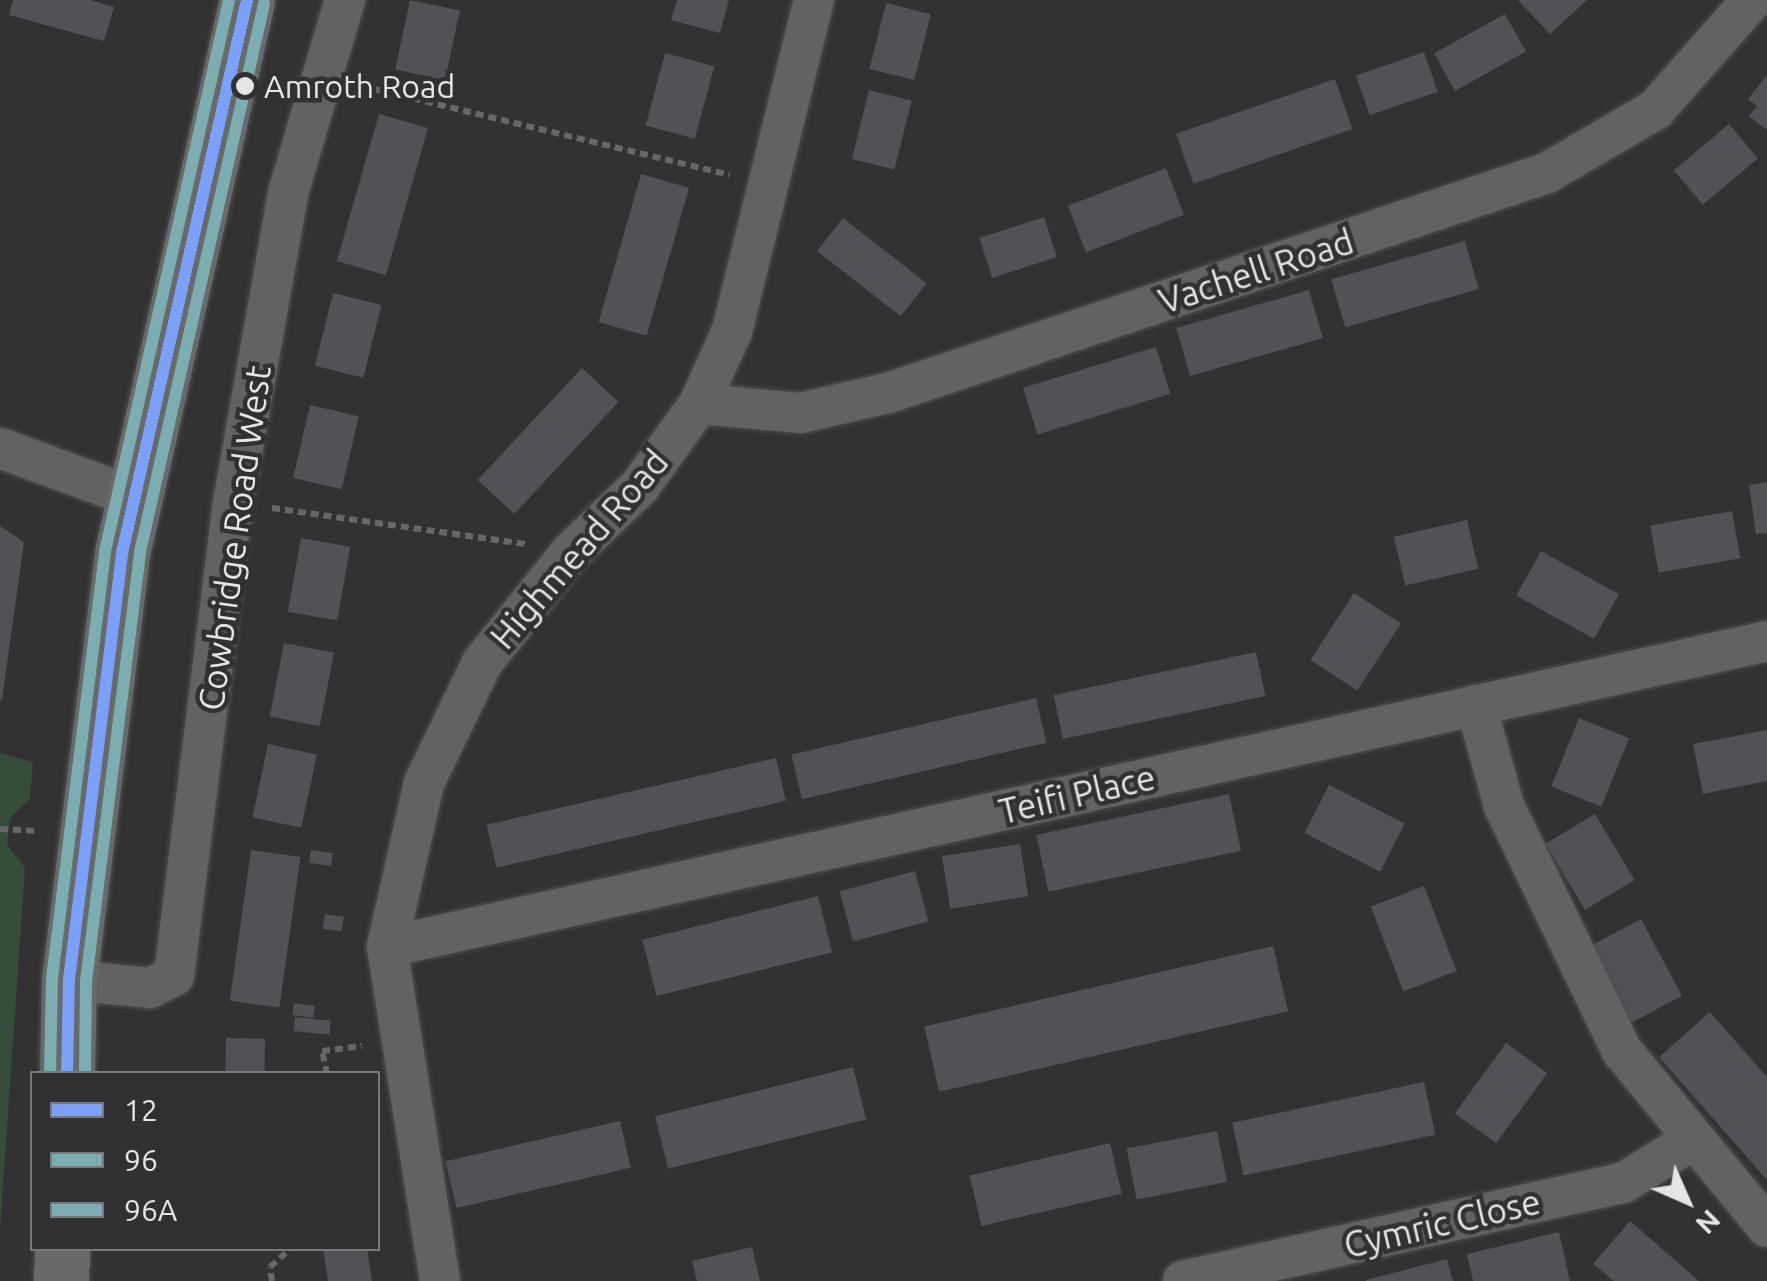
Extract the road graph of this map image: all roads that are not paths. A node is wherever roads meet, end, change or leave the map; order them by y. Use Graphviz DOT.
graph roads {
  1 [pos="248,0"];
  2 [pos="345,0"];
  3 [pos="814,0"];
  4 [pos="1752,0"];
  5 [pos="699,404"];
  6 [pos="0,448"];
  7 [pos="132,497"];
  8 [pos="1767,640"];
  9 [pos="1476,705"];
  10 [pos="387,947"];
  11 [pos="69,980"];
  12 [pos="66,1071"];
  13 [pos="1691,1141"];
  14 [pos="1767,1227"];
  15 [pos="62,1251"];
  16 [pos="61,1281"];
  17 [pos="440,1281"];
  18 [pos="1183,1281"];
  1 -- 7 [label="highway"];
  2 -- 11 [label="street, Cowbridge Road West"];
  3 -- 5 [label="street, Highmead Road"];
  4 -- 5 [label="street, Vachell Road"];
  5 -- 10 [label="street, Highmead Road"];
  6 -- 7 [label="street"];
  7 -- 11 [label="highway"];
  8 -- 9 [label="street, Teifi Place"];
  9 -- 10 [label="street, Teifi Place"];
  9 -- 13 [label="street"];
  10 -- 17 [label="street, Highmead Road"];
  11 -- 12 [label="highway"];
  13 -- 14 [label="street"];
  13 -- 18 [label="street, Cymric Close"];
  15 -- 16 [label="highway"];
}
